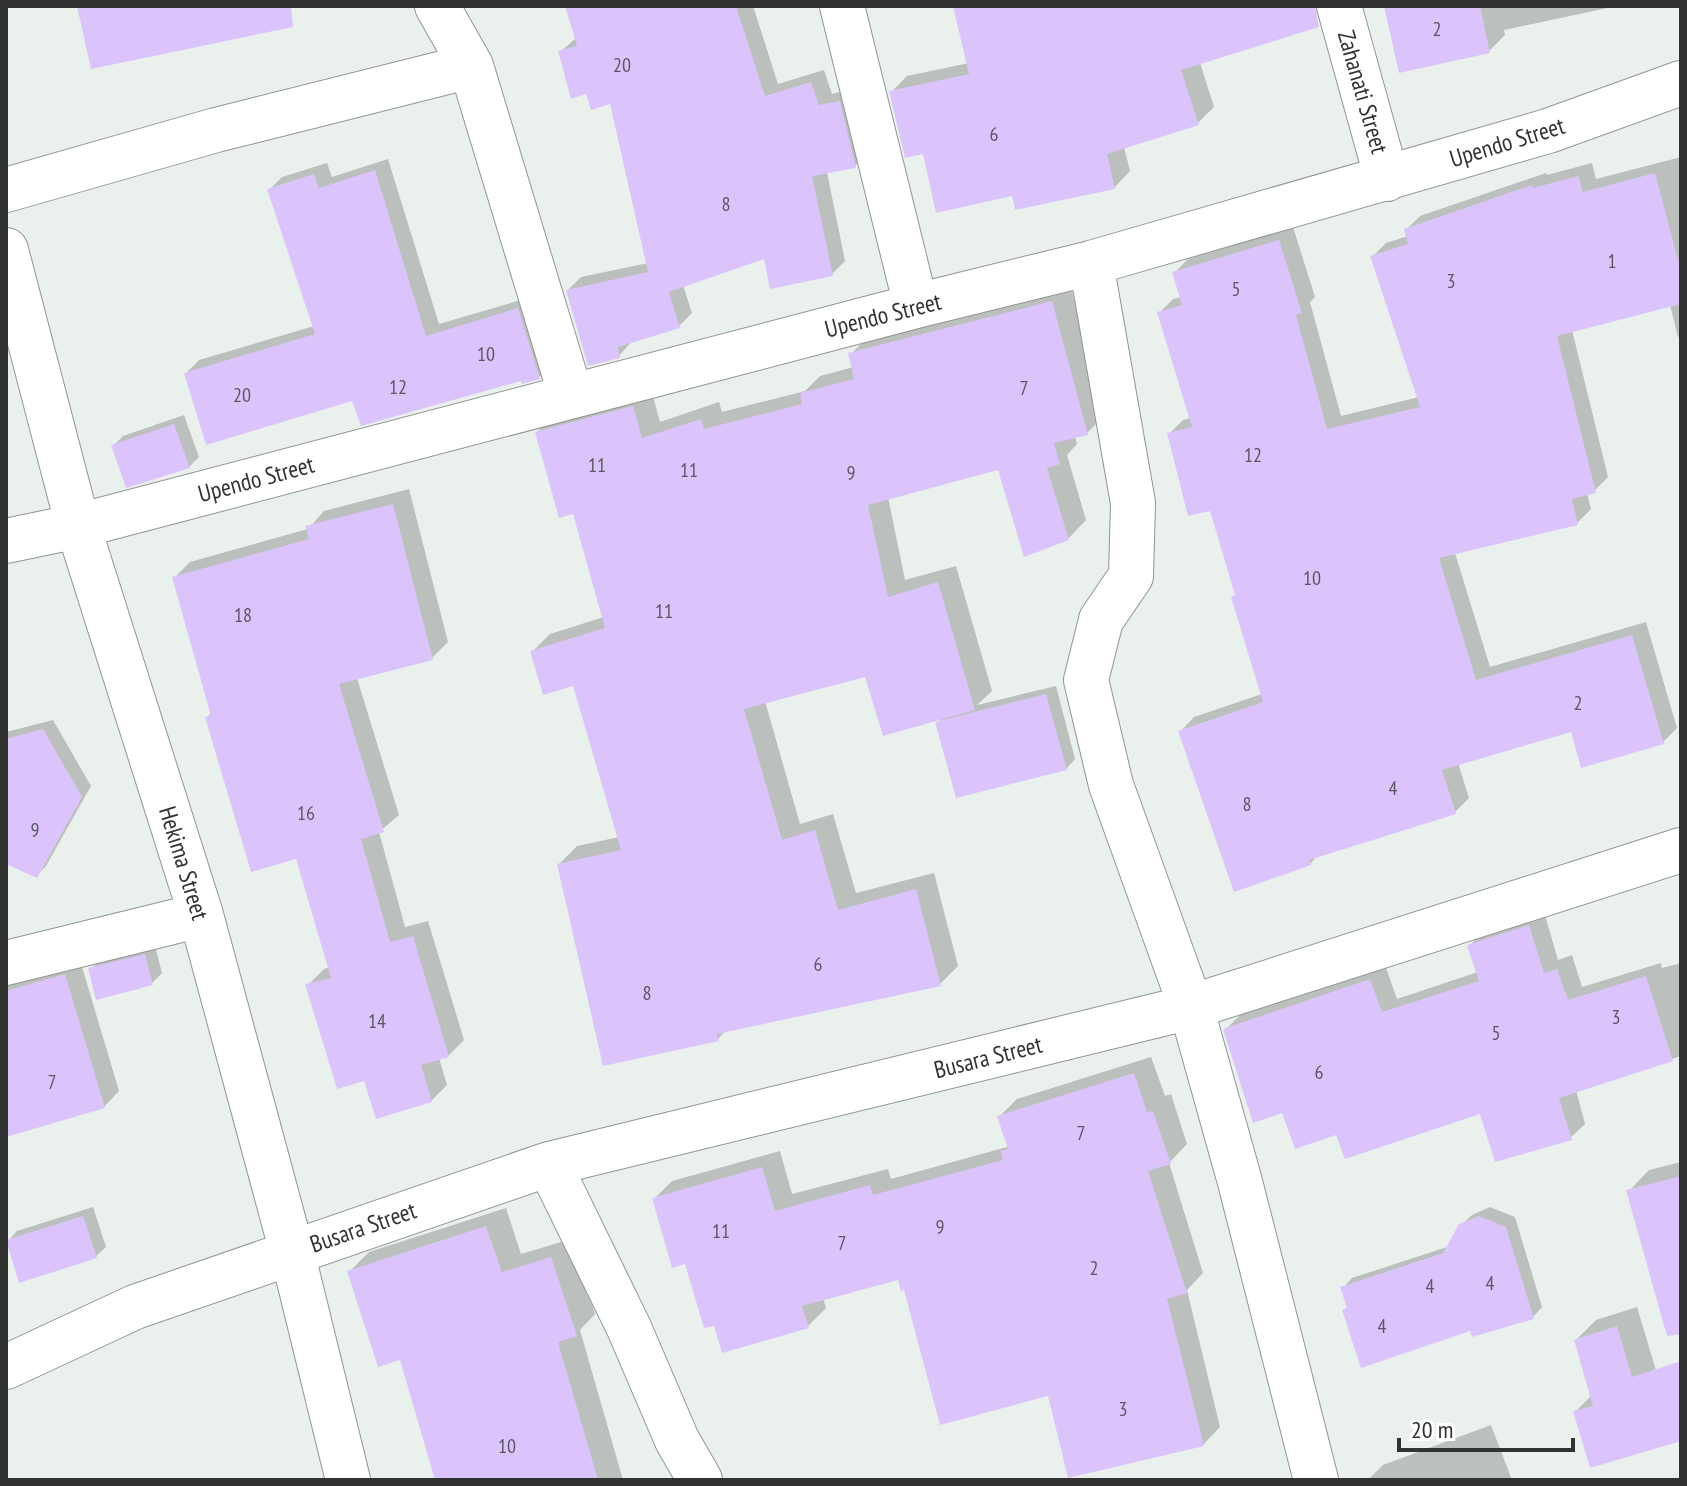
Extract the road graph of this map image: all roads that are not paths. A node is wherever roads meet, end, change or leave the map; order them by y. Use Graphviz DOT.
graph roads {
  1 [pos="437,6"];
  2 [pos="842,6"];
  3 [pos="1339,6"];
  4 [pos="471,66"];
  5 [pos="1681,83"];
  6 [pos="1387,179"];
  7 [pos="6,190"];
  8 [pos="6,250"];
  9 [pos="1091,263"];
  10 [pos="916,306"];
  11 [pos="571,396"];
  12 [pos="78,526"];
  13 [pos="6,541"];
  14 [pos="1681,850"];
  15 [pos="201,915"];
  16 [pos="6,963"];
  17 [pos="1191,1007"];
  18 [pos="549,1164"];
  19 [pos="292,1252"];
  20 [pos="6,1367"];
  21 [pos="348,1480"];
  22 [pos="700,1480"];
  23 [pos="1316,1480"];
  1 -- 4 [label="street"];
  2 -- 10 [label="street"];
  3 -- 6 [label="street, Zahanati Street"];
  4 -- 7 [label="street"];
  4 -- 11 [label="street"];
  5 -- 6 [label="street, Upendo Street"];
  6 -- 9 [label="street, Upendo Street"];
  8 -- 12 [label="street, Hekima Street"];
  9 -- 10 [label="street, Upendo Street"];
  9 -- 17 [label="street"];
  10 -- 11 [label="street, Upendo Street"];
  11 -- 12 [label="street, Upendo Street"];
  12 -- 13 [label="street, Upendo Street"];
  12 -- 15 [label="street, Hekima Street"];
  14 -- 17 [label="street, Busara Street"];
  15 -- 16 [label="street"];
  15 -- 19 [label="street, Hekima Street"];
  17 -- 18 [label="street, Busara Street"];
  17 -- 23 [label="street"];
  18 -- 19 [label="street, Busara Street"];
  18 -- 22 [label="street"];
  19 -- 20 [label="street, Busara Street"];
  19 -- 21 [label="street, Hekima Street"];
}
